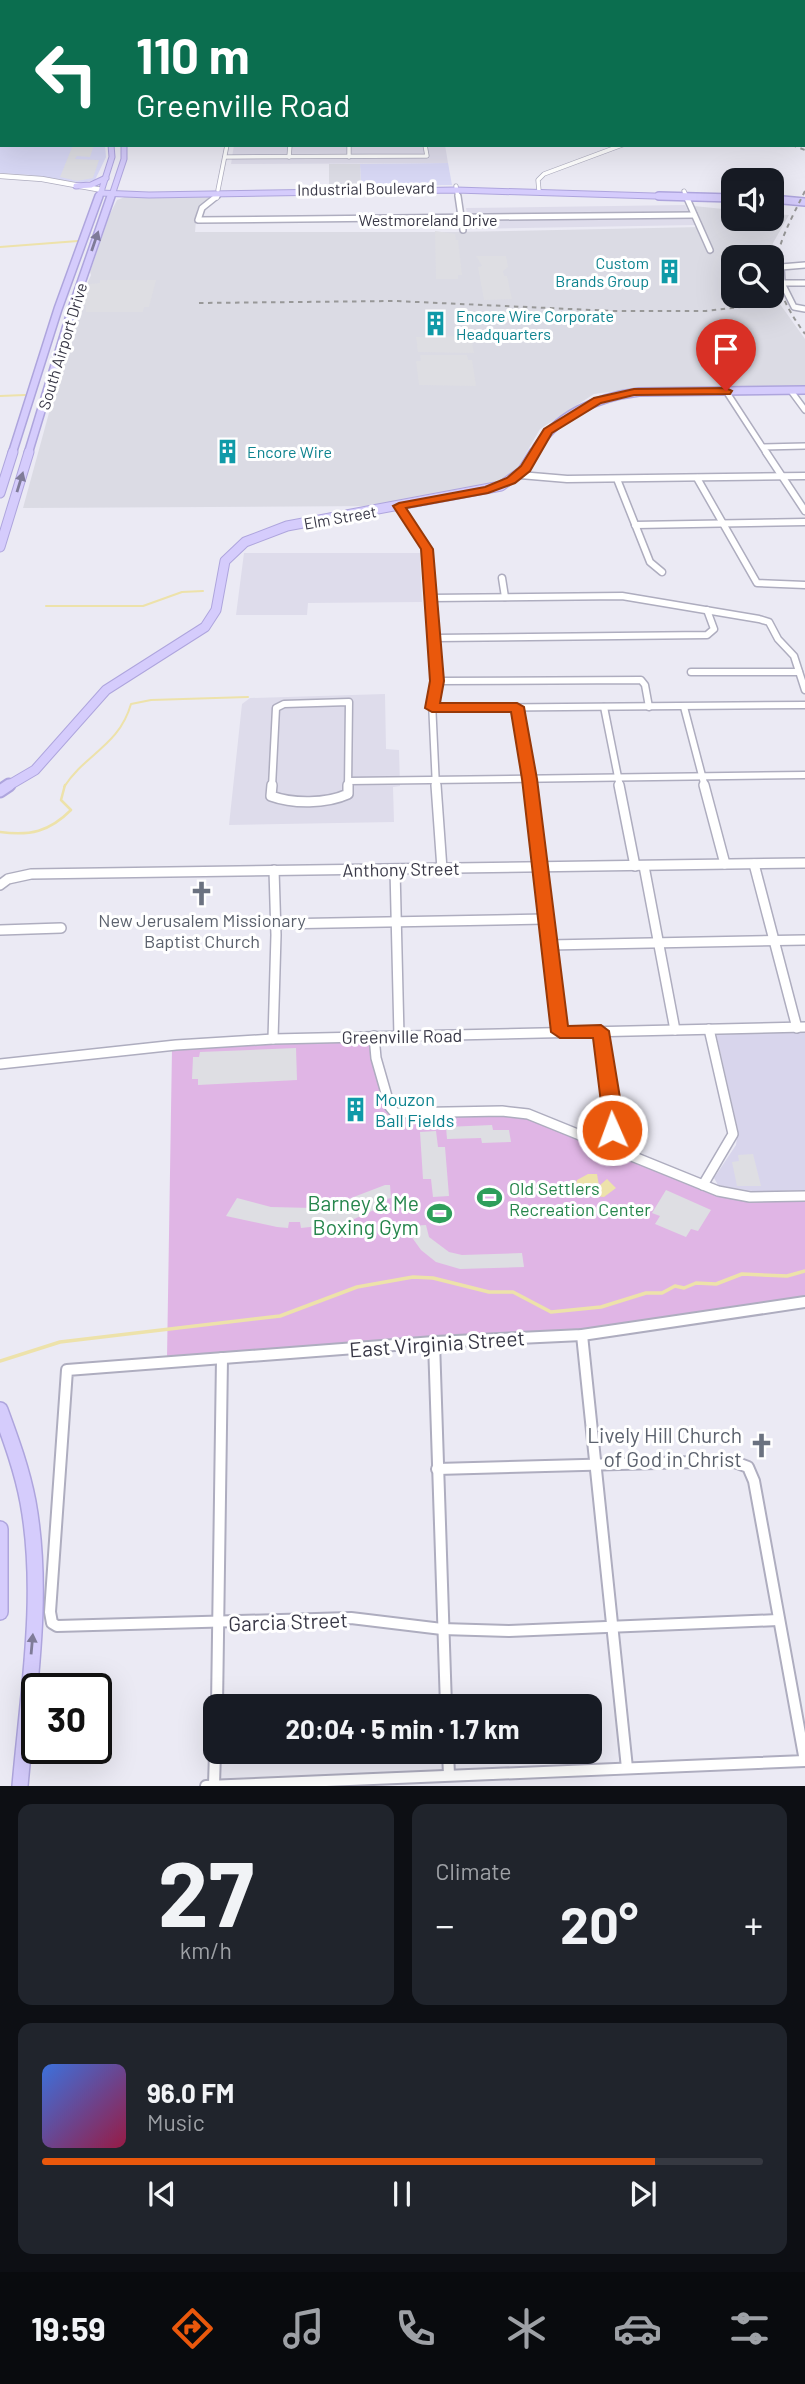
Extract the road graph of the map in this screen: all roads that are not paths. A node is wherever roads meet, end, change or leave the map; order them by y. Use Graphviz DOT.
graph roads {
  1 [pos="111,147"];
  2 [pos="124,147"];
  3 [pos="227,147"];
  4 [pos="253,147"];
  5 [pos="290,147"];
  6 [pos="327,147"];
  7 [pos="349,147"];
  8 [pos="387,147"];
  9 [pos="425,147"];
  10 [pos="617,147"];
  11 [pos="388,156"];
  12 [pos="225,157"];
  13 [pos="251,157"];
  14 [pos="289,157"];
  15 [pos="327,157"];
  16 [pos="349,157"];
  17 [pos="112,158"];
  18 [pos="124,158"];
  19 [pos="0,178"];
  20 [pos="106,178"];
  21 [pos="76,186"];
  22 [pos="456,188"];
  23 [pos="538,190"];
  24 [pos="101,192"];
  25 [pos="112,192"];
  26 [pos="218,192"];
  27 [pos="685,193"];
  28 [pos="721,195"];
  29 [pos="784,202"];
  30 [pos="805,204"];
  31 [pos="694,215"];
  32 [pos="461,219"];
  33 [pos="463,230"];
  34 [pos="710,250"];
  35 [pos="784,265"];
  36 [pos="805,265"];
  37 [pos="784,283"];
  38 [pos="805,283"];
  39 [pos="784,287"];
  40 [pos="58,309"];
  41 [pos="72,309"];
  42 [pos="805,309"];
  43 [pos="805,390"];
  44 [pos="726,391"];
  45 [pos="791,391"];
  46 [pos="805,410"];
  47 [pos="805,446"];
  48 [pos="763,447"];
  49 [pos="520,475"];
  50 [pos="805,476"];
  51 [pos="782,477"];
  52 [pos="697,478"];
  53 [pos="617,479"];
  54 [pos="0,493"];
  55 [pos="399,506"];
  56 [pos="805,511"];
  57 [pos="805,522"];
  58 [pos="723,523"];
  59 [pos="635,525"];
  60 [pos="0,547"];
  61 [pos="662,572"];
  62 [pos="502,578"];
  63 [pos="805,585"];
  64 [pos="505,597"];
  65 [pos="430,598"];
  66 [pos="707,610"];
  67 [pos="435,638"];
  68 [pos="691,672"];
  69 [pos="799,672"];
  70 [pos="437,681"];
  71 [pos="805,690"];
  72 [pos="805,705"];
  73 [pos="517,707"];
  74 [pos="604,707"];
  75 [pos="649,707"];
  76 [pos="684,707"];
  77 [pos="432,708"];
  78 [pos="805,775"];
  79 [pos="701,776"];
  80 [pos="618,777"];
  81 [pos="530,779"];
  82 [pos="436,780"];
  83 [pos="349,781"];
  84 [pos="0,791"];
  85 [pos="805,863"];
  86 [pos="725,864"];
  87 [pos="754,864"];
  88 [pos="640,866"];
  89 [pos="540,867"];
  90 [pos="395,869"];
  91 [pos="442,869"];
  92 [pos="274,870"];
  93 [pos="0,885"];
  94 [pos="545,919"];
  95 [pos="396,922"];
  96 [pos="276,924"];
  97 [pos="61,928"];
  98 [pos="0,930"];
  99 [pos="772,940"];
  100 [pos="805,940"];
  101 [pos="658,943"];
  102 [pos="549,945"];
  103 [pos="801,1028"];
  104 [pos="709,1029"];
  105 [pos="675,1030"];
  106 [pos="601,1031"];
  107 [pos="560,1032"];
  108 [pos="373,1036"];
  109 [pos="399,1036"];
  110 [pos="273,1039"];
  111 [pos="0,1064"];
  112 [pos="604,1143"];
  113 [pos="703,1185"];
  114 [pos="805,1196"];
  115 [pos="805,1302"];
  116 [pos="582,1335"];
  117 [pos="434,1342"];
  118 [pos="222,1358"];
  119 [pos="67,1370"];
  120 [pos="0,1410"];
  121 [pos="593,1465"];
  122 [pos="437,1469"];
  123 [pos="0,1529"];
  124 [pos="0,1612"];
  125 [pos="778,1620"];
  126 [pos="219,1623"];
  127 [pos="611,1627"];
  128 [pos="442,1629"];
  129 [pos="216,1694"];
  130 [pos="445,1694"];
  131 [pos="805,1761"];
  132 [pos="213,1764"];
  133 [pos="449,1764"];
  134 [pos="627,1768"];
  135 [pos="449,1775"];
  136 [pos="210,1785"];
  137 [pos="20,1786"];
  1 -- 17 [label="main road, South Airport Drive"];
  2 -- 18 [label="main road, South Airport Drive"];
  3 -- 12 [label="street"];
  4 -- 13 [label="street"];
  5 -- 14 [label="street"];
  6 -- 15 [label="street"];
  7 -- 16 [label="street"];
  8 -- 11 [label="street"];
  9 -- 11 [label="street"];
  10 -- 23 [label="street"];
  11 -- 16 [label="street"];
  12 -- 13 [label="street"];
  12 -- 26 [label="street"];
  13 -- 14 [label="street"];
  14 -- 15 [label="street"];
  15 -- 16 [label="street"];
  17 -- 18 [label="main road"];
  17 -- 20 [label="main road, South Airport Drive"];
  18 -- 25 [label="main road, South Airport Drive"];
  19 -- 21 [label="street, Industrial Boulevard"];
  19 -- 24 [label="street, Industrial Boulevard"];
  20 -- 21 [label="main road"];
  20 -- 24 [label="main road, South Airport Drive"];
  21 -- 24 [label="street, Industrial Boulevard"];
  22 -- 23 [label="main road, Industrial Boulevard"];
  22 -- 26 [label="main road, Industrial Boulevard"];
  22 -- 32 [label="street"];
  23 -- 27 [label="main road, Industrial Boulevard"];
  24 -- 25 [label="main road, Industrial Boulevard"];
  24 -- 40 [label="main road, South Airport Drive"];
  25 -- 26 [label="main road, Industrial Boulevard"];
  41 -- 25 [label="main road, South Airport Drive, one-way"];
  26 -- 32 [label="street, Westmoreland Drive"];
  27 -- 28 [label="main road, Industrial Boulevard"];
  27 -- 31 [label="street"];
  29 -- 30 [label="main road"];
  31 -- 32 [label="street, Westmoreland Drive"];
  31 -- 34 [label="street"];
  32 -- 33 [label="street"];
  35 -- 36 [label="street"];
  37 -- 38 [label="street"];
  39 -- 42 [label="street"];
  40 -- 41 [label="main road"];
  40 -- 54 [label="main road, South Airport Drive"];
  60 -- 41 [label="main road, South Airport Drive, one-way"];
  43 -- 45 [label="main road"];
  44 -- 45 [label="main road"];
  44 -- 48 [label="street"];
  44 -- 49 [label="main road"];
  45 -- 46 [label="street"];
  47 -- 48 [label="street"];
  48 -- 51 [label="street"];
  49 -- 53 [label="street"];
  49 -- 55 [label="main road, Elm Street"];
  50 -- 51 [label="street"];
  51 -- 52 [label="street"];
  51 -- 56 [label="street"];
  52 -- 53 [label="street"];
  52 -- 58 [label="street"];
  53 -- 59 [label="street"];
  55 -- 65 [label="street"];
  55 -- 84 [label="main road, Elm Street"];
  57 -- 58 [label="street"];
  58 -- 59 [label="street"];
  58 -- 63 [label="street"];
  59 -- 61 [label="street"];
  62 -- 64 [label="street"];
  64 -- 65 [label="street"];
  64 -- 66 [label="street"];
  65 -- 67 [label="street"];
  66 -- 67 [label="street"];
  66 -- 69 [label="street"];
  67 -- 70 [label="street"];
  68 -- 69 [label="street"];
  69 -- 71 [label="street"];
  70 -- 75 [label="street"];
  70 -- 77 [label="street"];
  72 -- 76 [label="street"];
  73 -- 74 [label="street"];
  73 -- 77 [label="street"];
  73 -- 81 [label="street"];
  74 -- 75 [label="street"];
  74 -- 80 [label="street"];
  75 -- 76 [label="street"];
  76 -- 79 [label="street"];
  77 -- 82 [label="street"];
  78 -- 79 [label="street"];
  79 -- 80 [label="street"];
  79 -- 86 [label="street"];
  80 -- 81 [label="street"];
  80 -- 88 [label="street"];
  81 -- 82 [label="street"];
  81 -- 89 [label="street"];
  82 -- 83 [label="street"];
  82 -- 91 [label="street"];
  83 -- 83 [label="street"];
  85 -- 87 [label="street, Anthony Street"];
  86 -- 87 [label="street, Anthony Street"];
  86 -- 88 [label="street, Anthony Street"];
  87 -- 99 [label="street"];
  88 -- 89 [label="street, Anthony Street"];
  88 -- 101 [label="street"];
  89 -- 91 [label="street, Anthony Street"];
  89 -- 94 [label="street"];
  90 -- 91 [label="street, Anthony Street"];
  90 -- 92 [label="street, Anthony Street"];
  90 -- 95 [label="street"];
  92 -- 93 [label="street, Anthony Street"];
  92 -- 96 [label="street"];
  94 -- 95 [label="street"];
  94 -- 102 [label="street"];
  95 -- 96 [label="street"];
  95 -- 109 [label="street"];
  96 -- 110 [label="street"];
  97 -- 98 [label="street"];
  99 -- 100 [label="street"];
  99 -- 101 [label="street"];
  99 -- 103 [label="street"];
  101 -- 102 [label="street"];
  101 -- 105 [label="street"];
  102 -- 107 [label="street"];
  103 -- 104 [label="street, Greenville Road"];
  104 -- 105 [label="street, Greenville Road"];
  104 -- 113 [label="street"];
  105 -- 106 [label="street, Greenville Road"];
  106 -- 107 [label="street, Greenville Road"];
  106 -- 112 [label="street"];
  107 -- 109 [label="street, Greenville Road"];
  108 -- 109 [label="street, Greenville Road"];
  108 -- 110 [label="street, Greenville Road"];
  108 -- 112 [label="street"];
  110 -- 111 [label="street, Greenville Road"];
  112 -- 113 [label="street"];
  113 -- 114 [label="street"];
  115 -- 116 [label="street, East Virginia Street"];
  116 -- 117 [label="street, East Virginia Street"];
  116 -- 121 [label="street"];
  117 -- 118 [label="street, East Virginia Street"];
  117 -- 122 [label="street"];
  118 -- 119 [label="street, East Virginia Street"];
  118 -- 126 [label="street"];
  119 -- 126 [label="street, Garcia Street"];
  137 -- 120 [label="main road, one-way"];
  121 -- 122 [label="street"];
  121 -- 125 [label="street"];
  121 -- 127 [label="street"];
  122 -- 128 [label="street"];
  123 -- 124 [label="main road"];
  125 -- 127 [label="street, Garcia Street"];
  125 -- 131 [label="street"];
  126 -- 128 [label="street, Garcia Street"];
  126 -- 129 [label="street"];
  127 -- 128 [label="street, Garcia Street"];
  127 -- 134 [label="street"];
  128 -- 130 [label="street"];
  131 -- 134 [label="street"];
  132 -- 136 [label="street"];
  133 -- 135 [label="street"];
  134 -- 135 [label="street"];
  135 -- 136 [label="street"];
}
